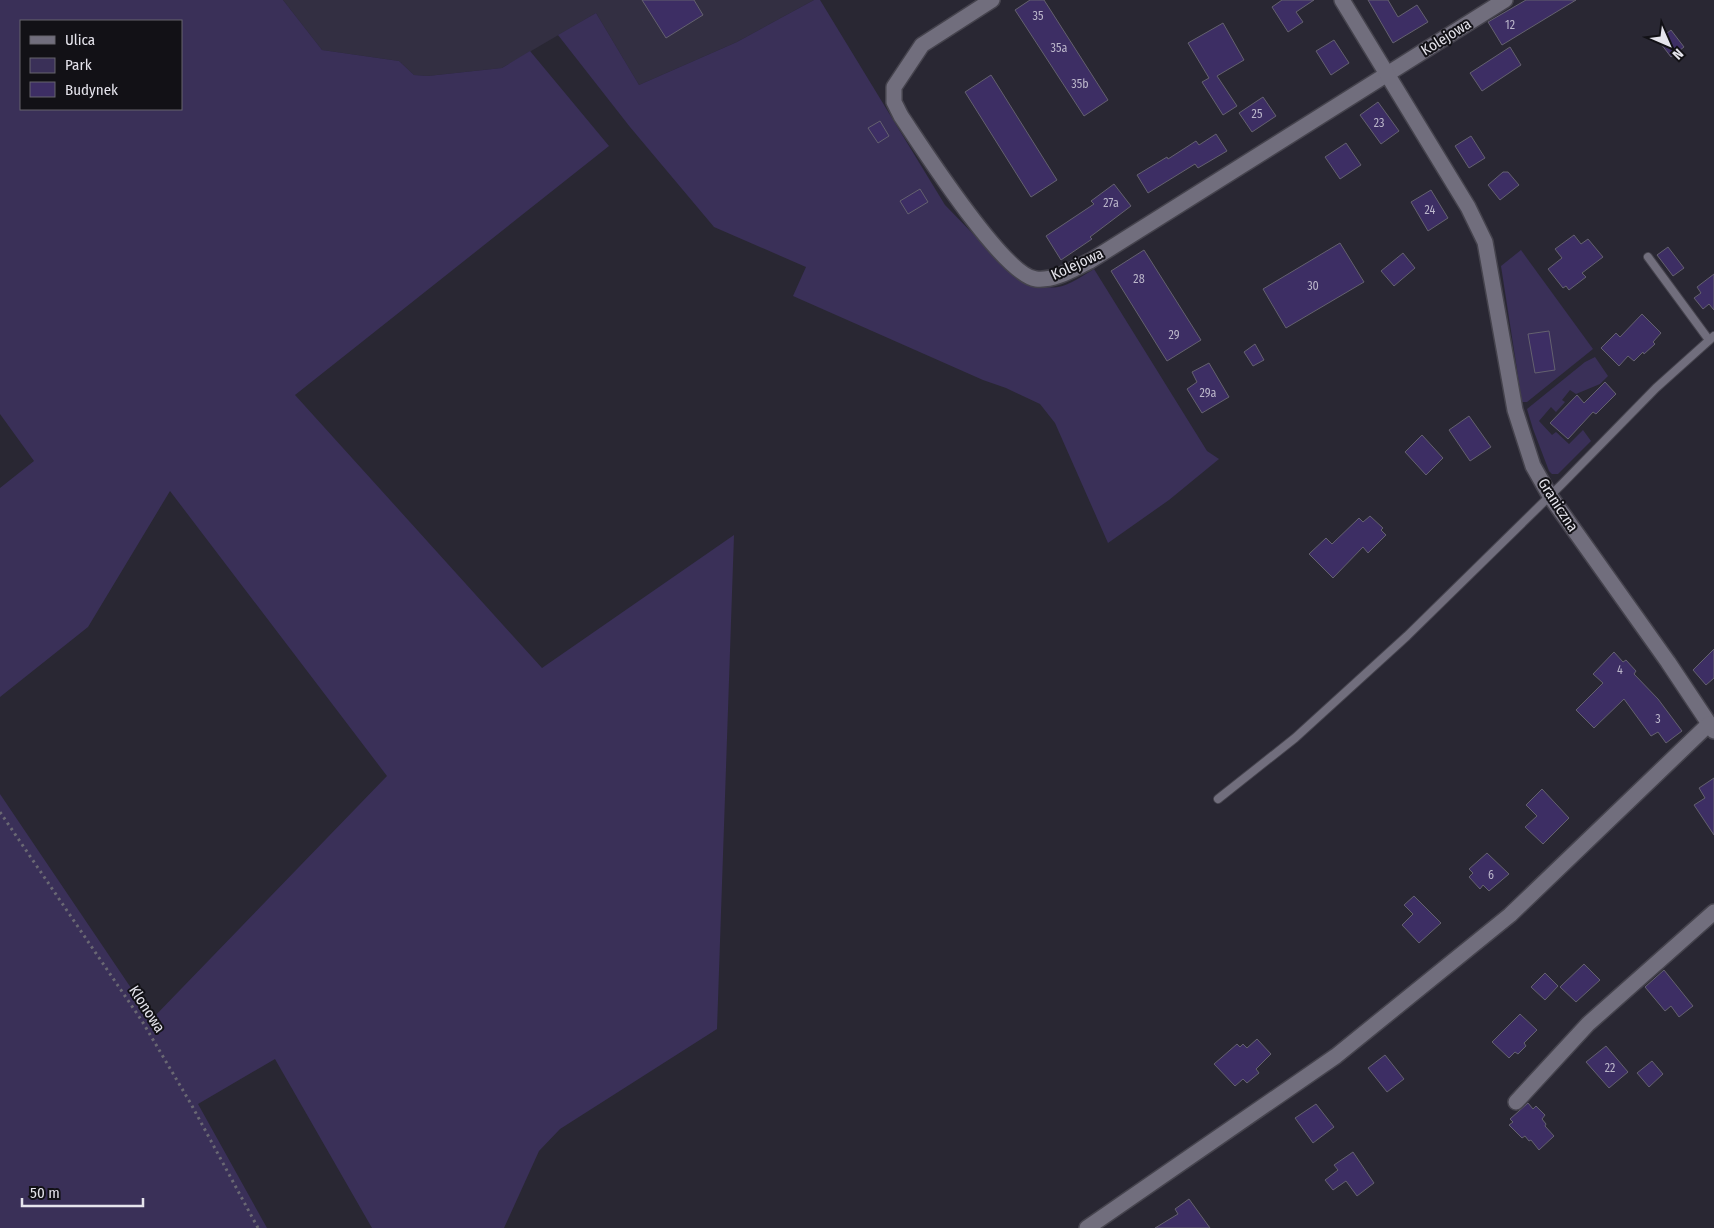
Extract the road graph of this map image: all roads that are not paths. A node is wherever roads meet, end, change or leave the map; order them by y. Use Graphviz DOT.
graph roads {
  1 [pos="992,0"];
  2 [pos="1342,0"];
  3 [pos="1505,0"];
  4 [pos="1387,74"];
  5 [pos="1648,257"];
  6 [pos="1712,338"];
  7 [pos="1550,496"];
  8 [pos="1712,725"];
  9 [pos="1218,799"];
  10 [pos="1714,912"];
  11 [pos="1516,1102"];
  12 [pos="1088,1228"];
  1 -- 4 [label="street, Kolejowa"];
  2 -- 4 [label="street"];
  3 -- 4 [label="street, Kolejowa"];
  4 -- 7 [label="street, Graniczna"];
  5 -- 6 [label="lane"];
  6 -- 7 [label="lane"];
  7 -- 8 [label="street, Graniczna"];
  7 -- 9 [label="lane"];
  8 -- 12 [label="street"];
  10 -- 11 [label="street"];
}
